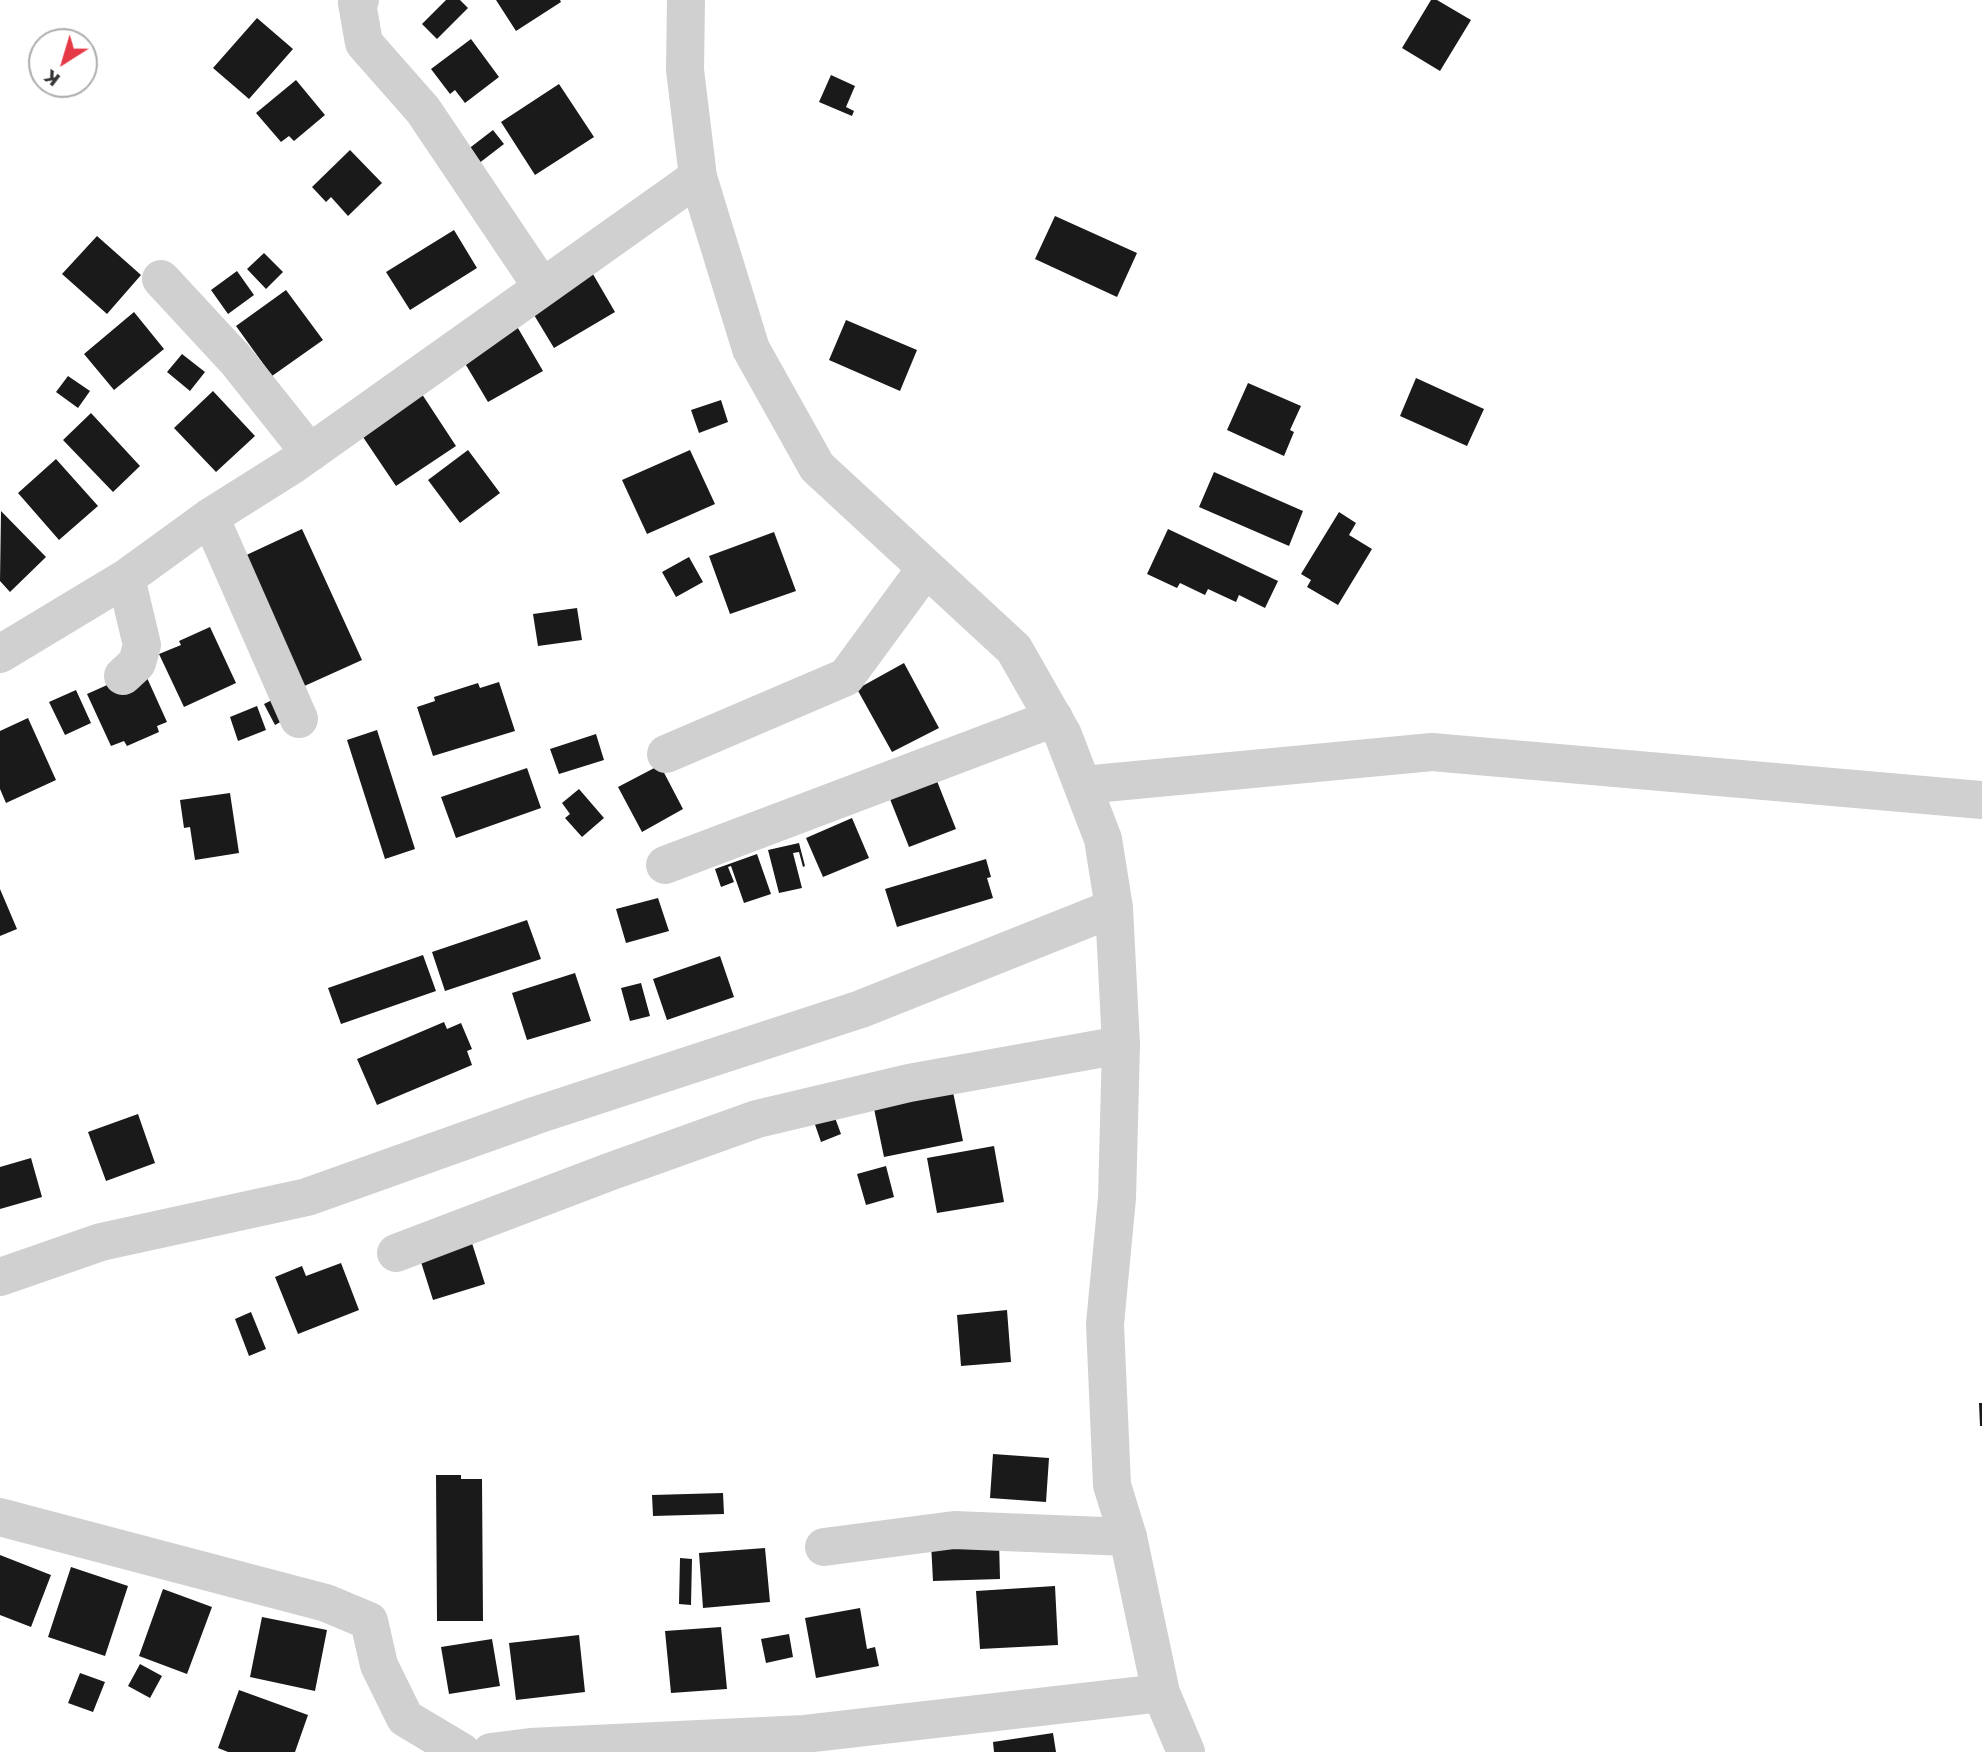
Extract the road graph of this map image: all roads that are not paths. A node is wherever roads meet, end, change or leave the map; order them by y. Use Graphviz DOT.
graph roads {
  1 [pos="360,0"];
  2 [pos="686,0"];
  3 [pos="698,177"];
  4 [pos="161,279"];
  5 [pos="542,287"];
  6 [pos="310,453"];
  7 [pos="210,517"];
  8 [pos="926,568"];
  9 [pos="127,578"];
  10 [pos="0,654"];
  11 [pos="123,676"];
  12 [pos="299,719"];
  13 [pos="1054,719"];
  14 [pos="666,754"];
  15 [pos="1083,785"];
  16 [pos="1982,800"];
  17 [pos="665,865"];
  18 [pos="1114,908"];
  19 [pos="1121,1045"];
  20 [pos="396,1253"];
  21 [pos="0,1277"];
  22 [pos="0,1517"];
  23 [pos="1128,1537"];
  24 [pos="824,1547"];
  25 [pos="1161,1693"];
  26 [pos="462,1752"];
  27 [pos="491,1752"];
  28 [pos="1186,1752"];
  1 -- 5 [label="street"];
  2 -- 3 [label="street"];
  3 -- 5 [label="street"];
  3 -- 8 [label="street"];
  4 -- 6 [label="street"];
  5 -- 6 [label="street"];
  6 -- 7 [label="street"];
  7 -- 9 [label="street"];
  7 -- 12 [label="street"];
  8 -- 13 [label="street"];
  8 -- 14 [label="street"];
  9 -- 10 [label="street"];
  9 -- 11 [label="street"];
  13 -- 15 [label="street"];
  13 -- 17 [label="street"];
  15 -- 16 [label="street"];
  15 -- 18 [label="street"];
  18 -- 19 [label="street"];
  18 -- 21 [label="street"];
  19 -- 20 [label="street"];
  19 -- 23 [label="street"];
  22 -- 26 [label="street"];
  23 -- 24 [label="street"];
  23 -- 25 [label="street"];
  25 -- 27 [label="street"];
  25 -- 28 [label="street"];
}
